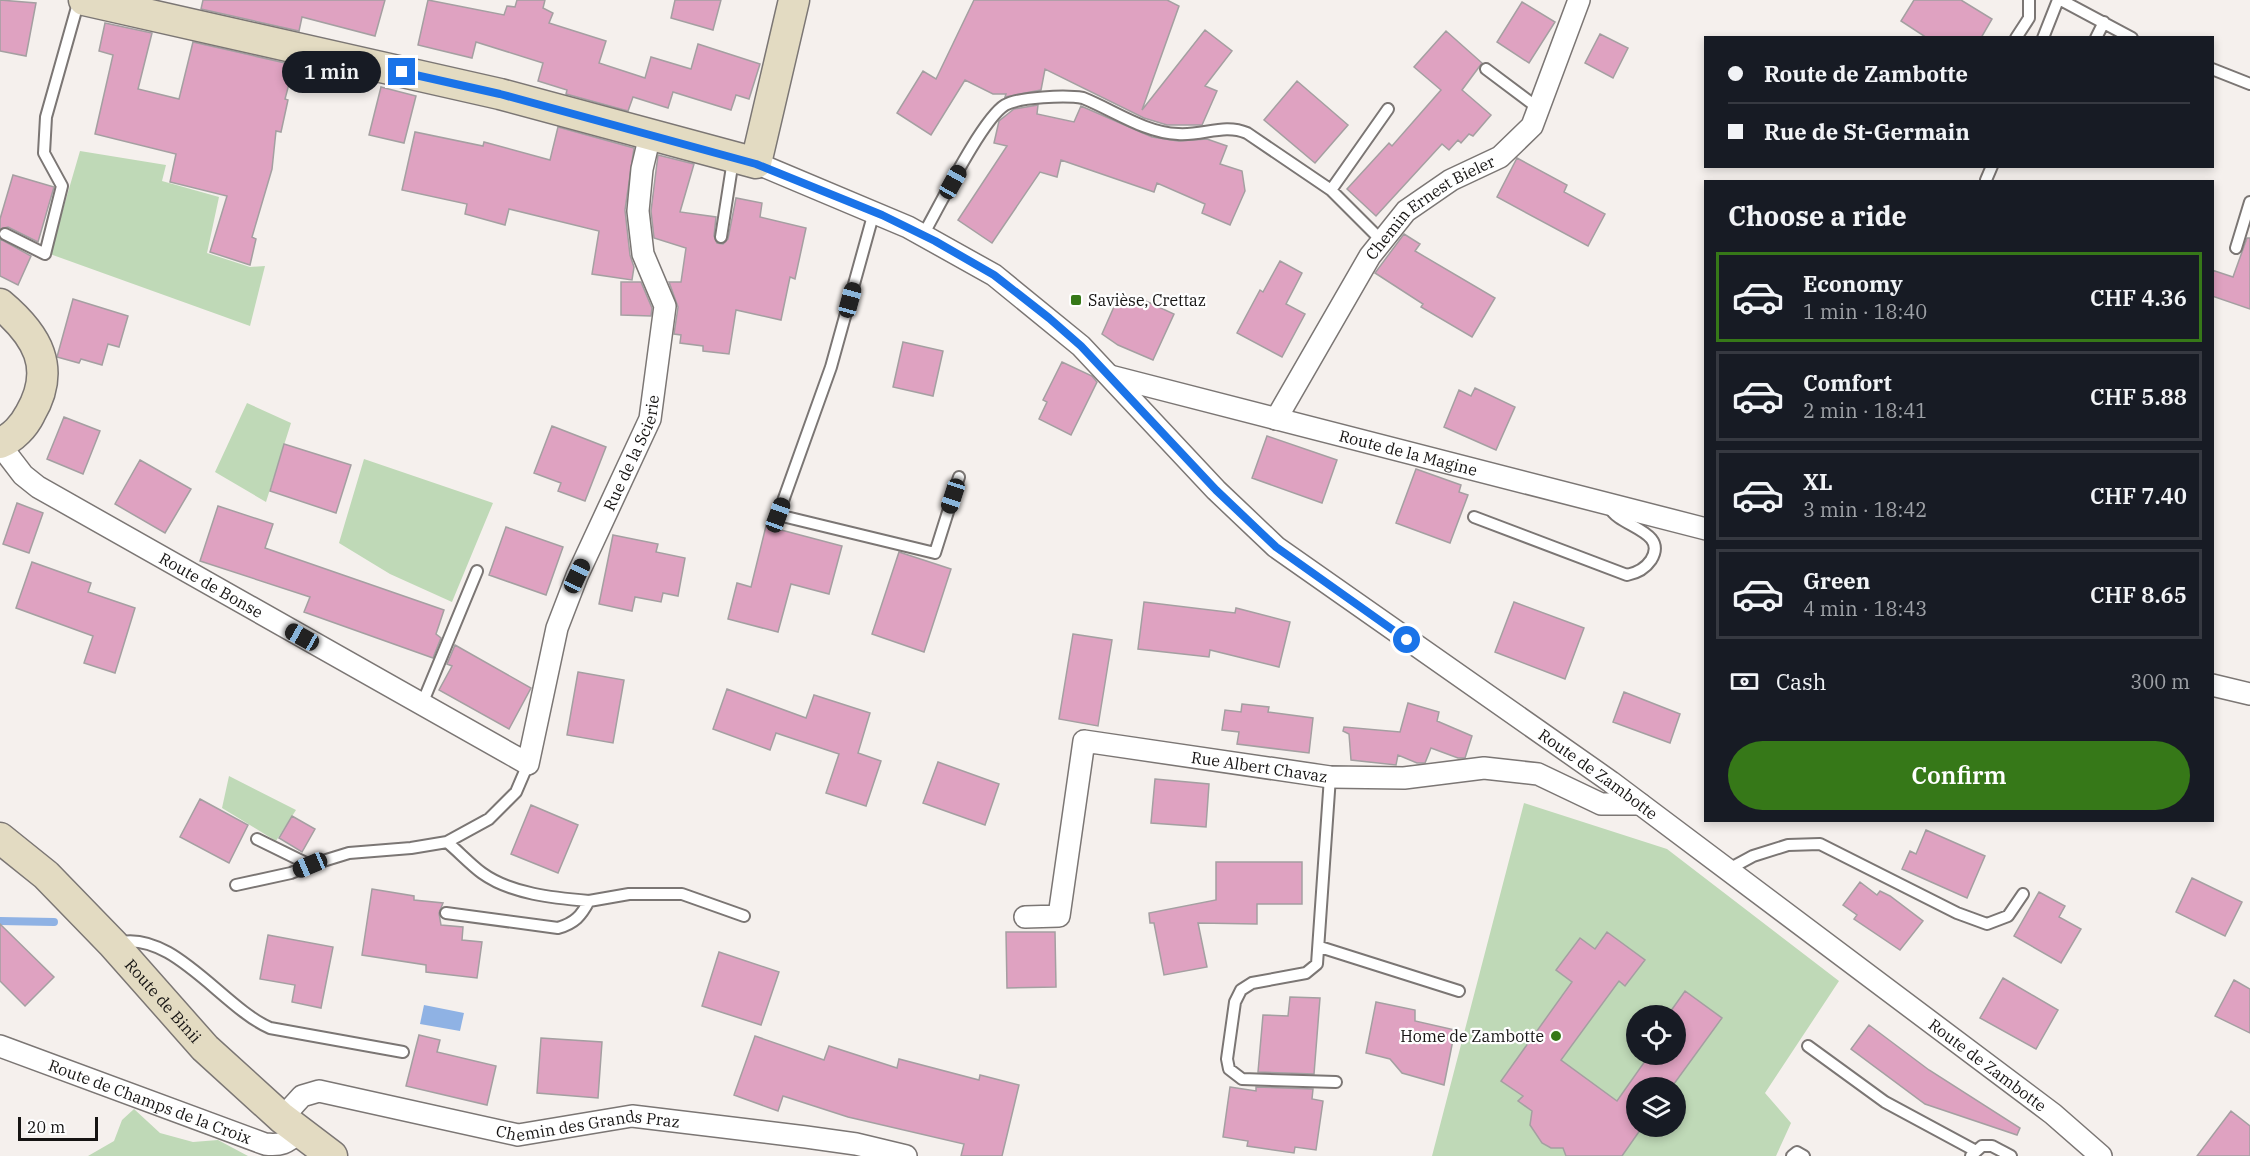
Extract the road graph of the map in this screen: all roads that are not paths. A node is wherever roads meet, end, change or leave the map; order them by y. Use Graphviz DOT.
graph roads {
  1 [pos="79,0"];
  2 [pos="84,0"];
  3 [pos="794,0"];
  4 [pos="1579,0"];
  5 [pos="2029,0"];
  6 [pos="2060,0"];
  7 [pos="2104,22"];
  8 [pos="2017,36"];
  9 [pos="2044,36"];
  10 [pos="2097,36"];
  11 [pos="2128,36"];
  12 [pos="1486,69"];
  13 [pos="2214,70"];
  14 [pos="2250,84"];
  15 [pos="1538,108"];
  16 [pos="1388,109"];
  17 [pos="650,135"];
  18 [pos="745,160"];
  19 [pos="1331,190"];
  20 [pos="2250,202"];
  21 [pos="874,212"];
  22 [pos="5,234"];
  23 [pos="923,235"];
  24 [pos="721,237"];
  25 [pos="1382,241"];
  26 [pos="2236,248"];
  27 [pos="0,304"];
  28 [pos="1110,376"];
  29 [pos="1276,419"];
  30 [pos="0,444"];
  31 [pos="959,477"];
  32 [pos="1609,504"];
  33 [pos="1474,518"];
  34 [pos="1695,522"];
  35 [pos="477,571"];
  36 [pos="2214,685"];
  37 [pos="2250,694"];
  38 [pos="422,704"];
  39 [pos="528,764"];
  40 [pos="1330,777"];
  41 [pos="1640,804"];
  42 [pos="0,838"];
  43 [pos="257,839"];
  44 [pos="447,842"];
  45 [pos="310,865"];
  46 [pos="1729,869"];
  47 [pos="236,885"];
  48 [pos="2023,894"];
  49 [pos="589,901"];
  50 [pos="446,913"];
  51 [pos="744,916"];
  52 [pos="1024,917"];
  53 [pos="113,944"];
  54 [pos="1320,947"];
  55 [pos="1459,991"];
  56 [pos="0,1046"];
  57 [pos="1808,1046"];
  58 [pos="403,1052"];
  59 [pos="1336,1082"];
  60 [pos="290,1125"];
  61 [pos="1973,1153"];
  62 [pos="332,1156"];
  63 [pos="906,1156"];
  64 [pos="1792,1156"];
  65 [pos="1803,1156"];
  66 [pos="2011,1156"];
  67 [pos="2101,1156"];
  1 -- 22 [label="lane"];
  2 -- 17 [label="street"];
  3 -- 18 [label="street"];
  4 -- 15 [label="street, Chemin Ernest Bieler"];
  5 -- 8 [label="lane"];
  6 -- 7 [label="lane"];
  6 -- 9 [label="lane"];
  7 -- 10 [label="lane"];
  7 -- 11 [label="lane"];
  12 -- 15 [label="lane"];
  13 -- 14 [label="lane"];
  15 -- 25 [label="street, Chemin Ernest Bieler"];
  16 -- 19 [label="lane"];
  17 -- 18 [label="street"];
  17 -- 39 [label="street, Rue de la Scierie"];
  18 -- 21 [label="street, Route de Zambotte"];
  18 -- 24 [label="lane"];
  19 -- 23 [label="lane"];
  19 -- 25 [label="lane"];
  20 -- 26 [label="lane"];
  21 -- 23 [label="street, Route de Zambotte"];
  21 -- 31 [label="lane"];
  23 -- 28 [label="street, Route de Zambotte"];
  25 -- 29 [label="street, Chemin Ernest Bieler"];
  27 -- 30 [label="street"];
  28 -- 29 [label="street, Route de la Magine"];
  28 -- 41 [label="street, Route de Zambotte"];
  29 -- 32 [label="street, Route de la Magine"];
  30 -- 38 [label="street, Route de Bonse"];
  32 -- 33 [label="lane"];
  32 -- 34 [label="street, Route de la Magine"];
  35 -- 38 [label="lane"];
  36 -- 37 [label="street"];
  38 -- 39 [label="street, Route de Bonse"];
  39 -- 44 [label="lane"];
  40 -- 41 [label="street, Rue Albert Chavaz"];
  40 -- 52 [label="street, Rue Albert Chavaz"];
  40 -- 54 [label="lane"];
  41 -- 46 [label="street, Route de Zambotte"];
  42 -- 53 [label="street, Route de Binii"];
  43 -- 45 [label="lane"];
  44 -- 45 [label="lane"];
  44 -- 49 [label="lane"];
  45 -- 47 [label="lane"];
  46 -- 48 [label="lane"];
  46 -- 67 [label="street, Route de Zambotte"];
  49 -- 50 [label="lane"];
  49 -- 51 [label="lane"];
  53 -- 58 [label="lane"];
  53 -- 60 [label="street, Route de Binii"];
  54 -- 55 [label="lane"];
  54 -- 59 [label="lane"];
  56 -- 60 [label="street, Route de Champs de la Croix"];
  57 -- 61 [label="lane"];
  60 -- 62 [label="street, Route de Binii"];
  60 -- 63 [label="street, Chemin des Grands Praz"];
  61 -- 66 [label="lane"];
  64 -- 65 [label="lane"];
}
